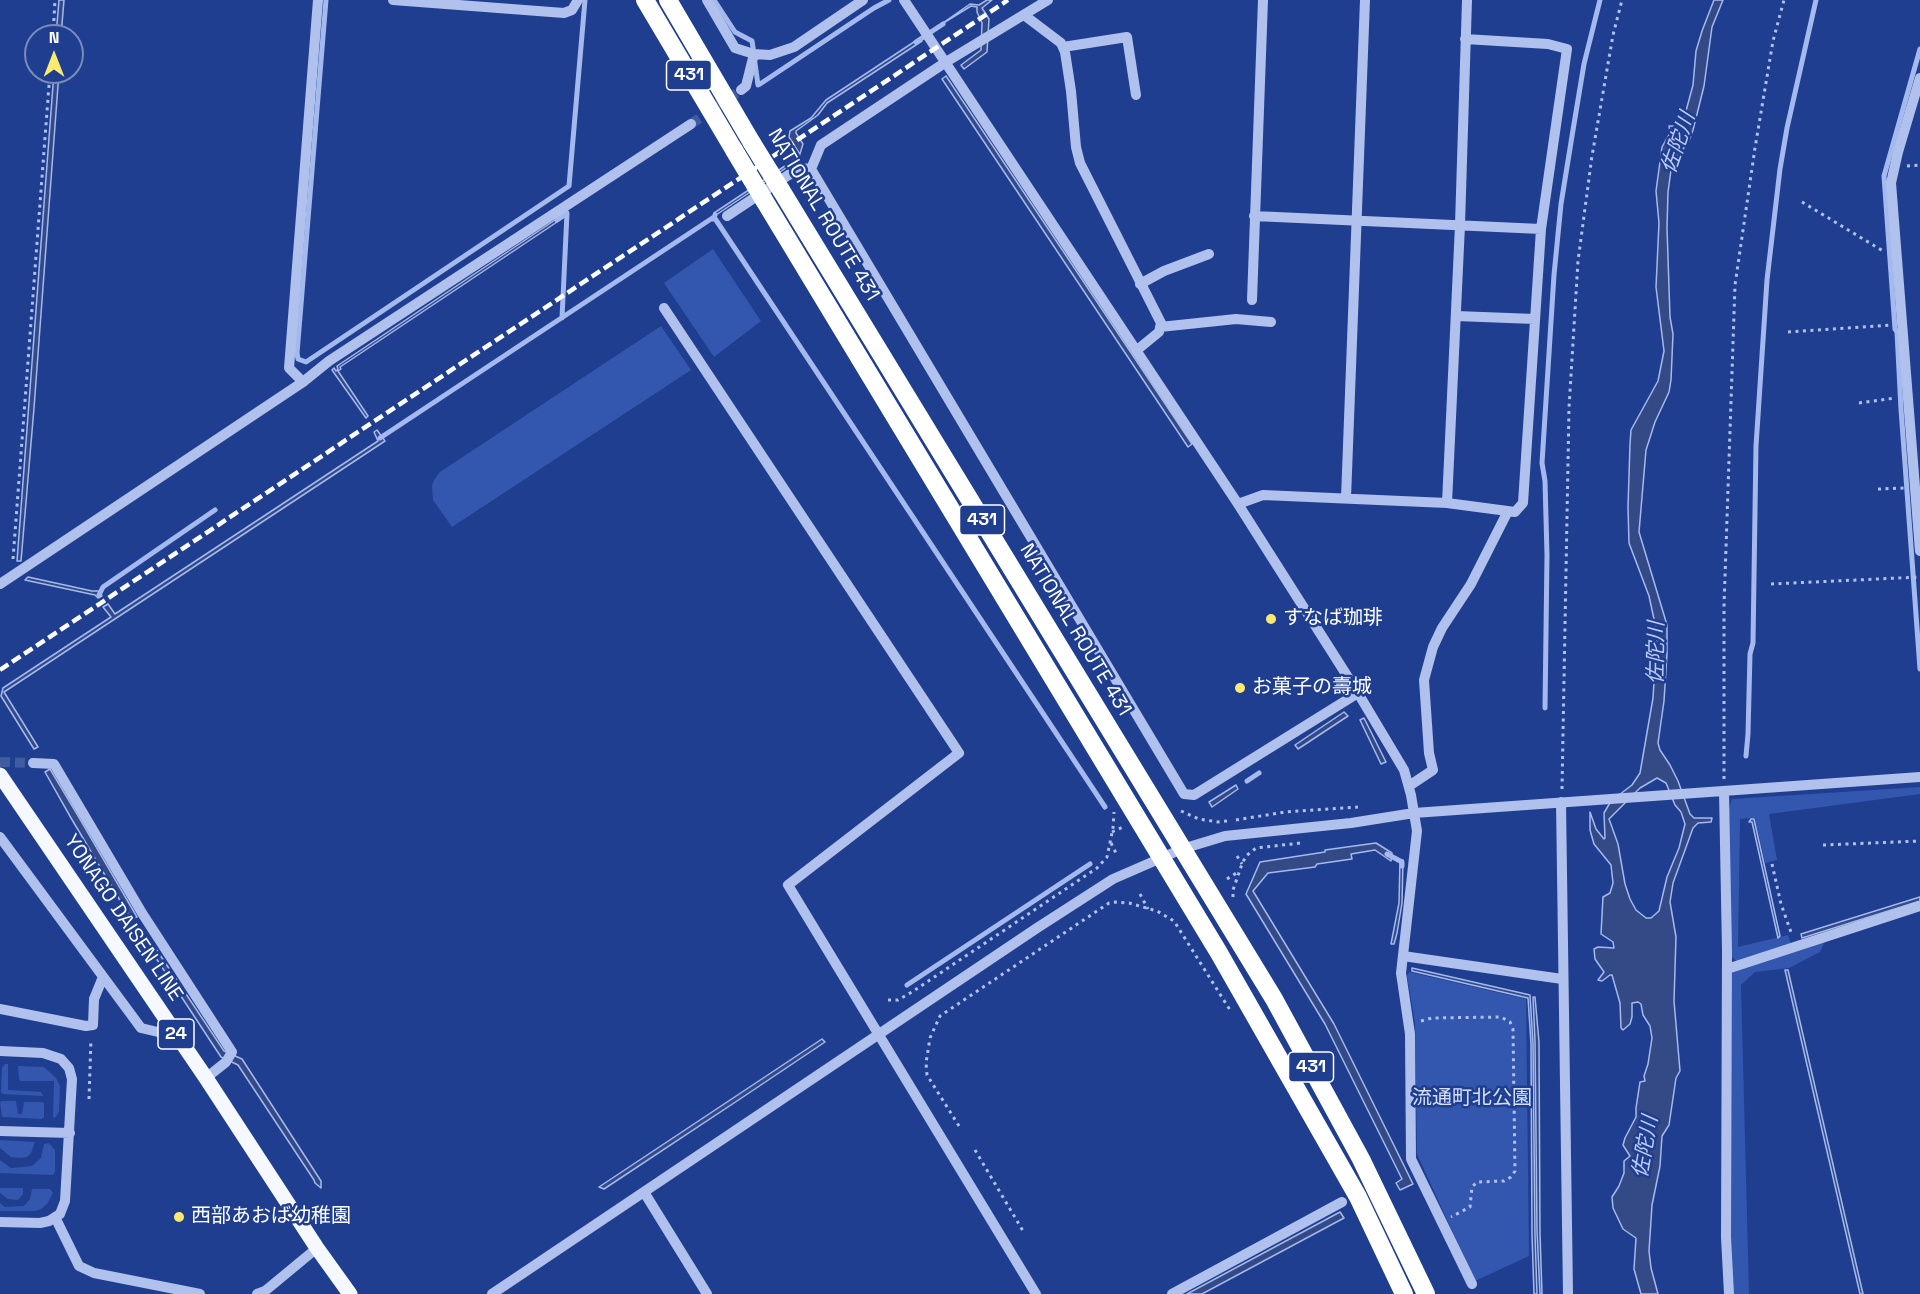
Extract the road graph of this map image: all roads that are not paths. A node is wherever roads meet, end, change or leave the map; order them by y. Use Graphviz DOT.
graph roads {
  1 [pos="318,0"];
  2 [pos="393,0"];
  3 [pos="578,0"];
  4 [pos="645,0"];
  5 [pos="668,0"];
  6 [pos="707,0"];
  7 [pos="862,0"];
  8 [pos="904,0"];
  9 [pos="1048,0"];
  10 [pos="1263,0"];
  11 [pos="1365,0"];
  12 [pos="1467,0"];
  13 [pos="1024,15"];
  14 [pos="1465,39"];
  15 [pos="1063,47"];
  16 [pos="754,54"];
  17 [pos="946,62"];
  18 [pos="1920,78"];
  19 [pos="741,90"];
  20 [pos="1136,95"];
  21 [pos="691,124"];
  22 [pos="811,169"];
  23 [pos="727,216"];
  24 [pos="1254,216"];
  25 [pos="1357,220"];
  26 [pos="1460,225"];
  27 [pos="1540,229"];
  28 [pos="1209,254"];
  29 [pos="1140,284"];
  30 [pos="1252,300"];
  31 [pos="664,308"];
  32 [pos="1456,316"];
  33 [pos="1535,319"];
  34 [pos="1271,322"];
  35 [pos="1160,327"];
  36 [pos="1137,350"];
  37 [pos="303,382"];
  38 [pos="1913,401"];
  39 [pos="1346,498"];
  40 [pos="1447,503"];
  41 [pos="1238,504"];
  42 [pos="1508,511"];
  43 [pos="1920,551"];
  44 [pos="0,584"];
  45 [pos="1358,693"];
  46 [pos="33,763"];
  47 [pos="0,775"];
  48 [pos="1920,777"];
  49 [pos="1409,786"];
  50 [pos="1724,790"];
  51 [pos="1566,802"];
  52 [pos="1414,813"];
  53 [pos="0,837"];
  54 [pos="1182,849"];
  55 [pos="1162,857"];
  56 [pos="1920,906"];
  57 [pos="1403,956"];
  58 [pos="1727,969"];
  59 [pos="103,977"];
  60 [pos="1562,979"];
  61 [pos="0,1009"];
  62 [pos="169,1024"];
  63 [pos="878,1035"];
  64 [pos="0,1052"];
  65 [pos="206,1078"];
  66 [pos="0,1131"];
  67 [pos="70,1133"];
  68 [pos="644,1192"];
  69 [pos="1342,1202"];
  70 [pos="55,1217"];
  71 [pos="0,1222"];
  72 [pos="317,1248"];
  73 [pos="1472,1284"];
  74 [pos="200,1294"];
  75 [pos="257,1294"];
  76 [pos="350,1294"];
  77 [pos="492,1294"];
  78 [pos="707,1294"];
  79 [pos="1036,1294"];
  80 [pos="1172,1294"];
  81 [pos="1404,1294"];
  82 [pos="1426,1294"];
  83 [pos="1568,1294"];
  84 [pos="1729,1294"];
  1 -- 37 [label="street"];
  2 -- 3 [label="street"];
  4 -- 55 [label="highway, 431, bridge"];
  5 -- 54 [label="highway, NATIONAL ROUTE 431 / 431, bridge"];
  6 -- 16 [label="street"];
  7 -- 16 [label="street"];
  8 -- 17 [label="street"];
  9 -- 13 [label="street"];
  10 -- 24 [label="street"];
  11 -- 25 [label="street"];
  12 -- 14 [label="street"];
  13 -- 15 [label="street"];
  13 -- 17 [label="street"];
  14 -- 26 [label="street"];
  14 -- 27 [label="street"];
  15 -- 20 [label="street"];
  15 -- 29 [label="street"];
  16 -- 19 [label="street"];
  17 -- 22 [label="street"];
  17 -- 36 [label="street"];
  18 -- 38 [label="street"];
  21 -- 37 [label="street"];
  22 -- 23 [label="street"];
  22 -- 45 [label="street"];
  24 -- 25 [label="street"];
  24 -- 30 [label="street"];
  25 -- 26 [label="street"];
  25 -- 39 [label="street"];
  26 -- 27 [label="street"];
  26 -- 32 [label="street"];
  27 -- 33 [label="street"];
  28 -- 29 [label="street"];
  29 -- 35 [label="street"];
  31 -- 63 [label="street"];
  32 -- 33 [label="street"];
  32 -- 40 [label="street"];
  33 -- 42 [label="street"];
  34 -- 35 [label="street"];
  35 -- 36 [label="street"];
  36 -- 41 [label="street"];
  37 -- 44 [label="street"];
  38 -- 43 [label="street"];
  39 -- 40 [label="street"];
  39 -- 41 [label="street"];
  40 -- 42 [label="street"];
  41 -- 45 [label="street"];
  42 -- 49 [label="street"];
  45 -- 49 [label="street"];
  46 -- 65 [label="street"];
  47 -- 62 [label="main road, YONAGO DAISEN LINE / 24"];
  48 -- 50 [label="street"];
  49 -- 52 [label="street"];
  50 -- 51 [label="street"];
  50 -- 58 [label="street"];
  51 -- 52 [label="street"];
  51 -- 60 [label="street"];
  52 -- 54 [label="street"];
  52 -- 57 [label="street"];
  53 -- 59 [label="street"];
  54 -- 55 [label="street"];
  54 -- 82 [label="highway, NATIONAL ROUTE 431 / 431"];
  55 -- 63 [label="street"];
  55 -- 81 [label="highway, 431"];
  56 -- 58 [label="street"];
  57 -- 60 [label="street"];
  57 -- 73 [label="street"];
  58 -- 84 [label="street"];
  59 -- 61 [label="street"];
  59 -- 62 [label="street"];
  60 -- 83 [label="street"];
  62 -- 65 [label="main road, YONAGO DAISEN LINE / 24"];
  63 -- 68 [label="street"];
  63 -- 79 [label="street"];
  64 -- 67 [label="street"];
  65 -- 72 [label="main road, YONAGO DAISEN LINE / 24"];
  66 -- 67 [label="street"];
  67 -- 70 [label="street"];
  68 -- 77 [label="street"];
  68 -- 78 [label="street"];
  69 -- 80 [label="street"];
  70 -- 71 [label="street"];
  70 -- 74 [label="street"];
  72 -- 75 [label="street"];
  72 -- 76 [label="main road, YONAGO DAISEN LINE / 24"];
}
